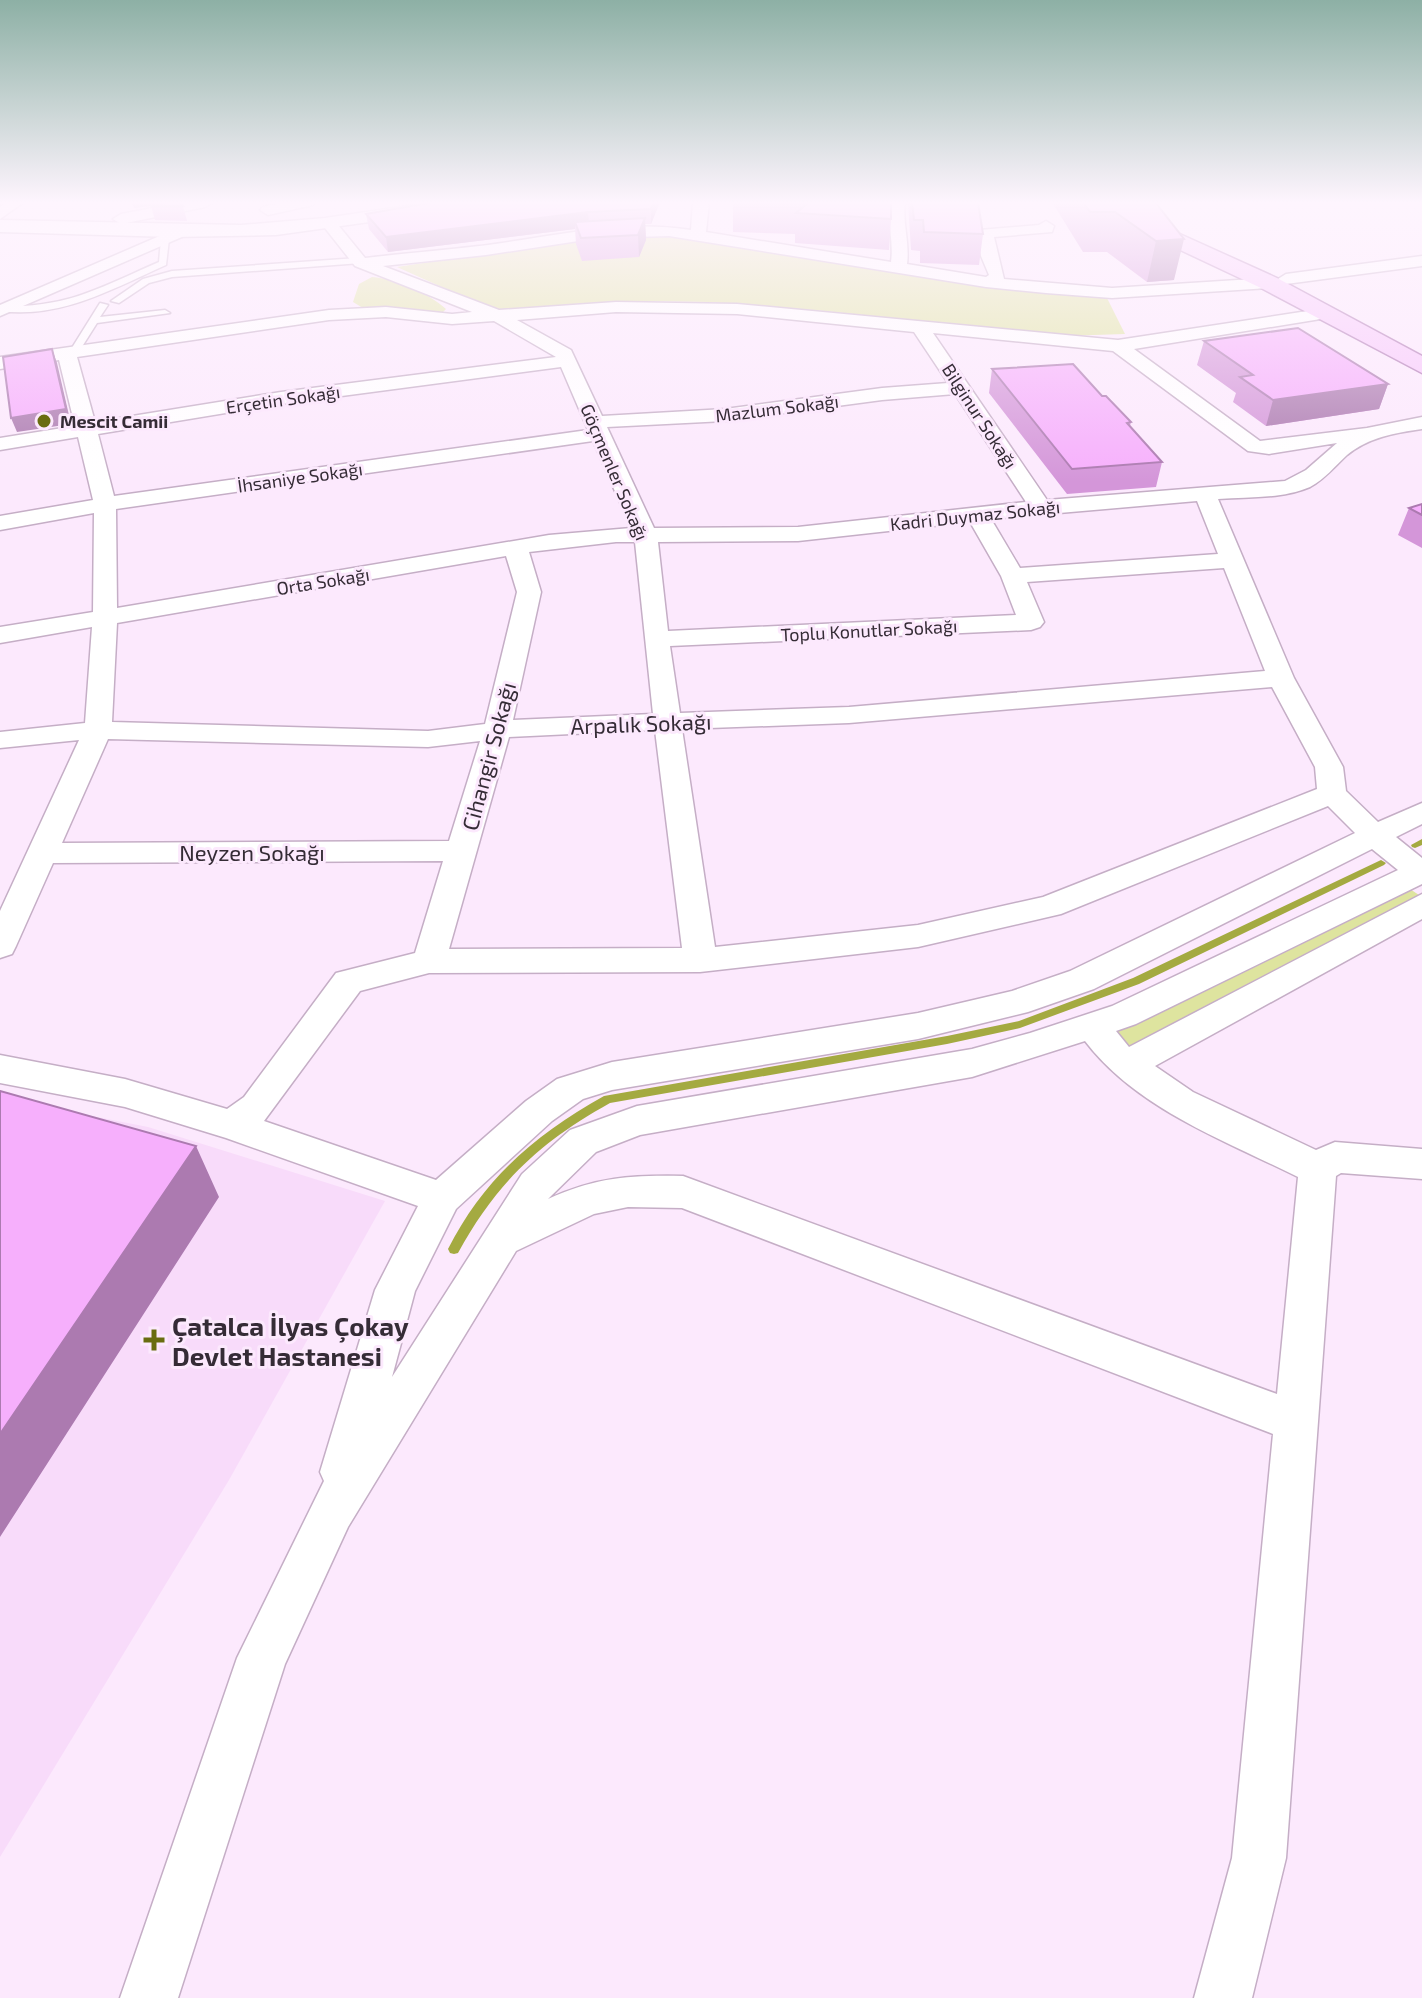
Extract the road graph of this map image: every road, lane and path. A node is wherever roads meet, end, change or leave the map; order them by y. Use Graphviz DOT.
graph roads {
  1 [pos="35,295"];
  2 [pos="125,295"];
  3 [pos="447,295"];
  4 [pos="1300,295"];
  5 [pos="1322,295"];
  6 [pos="116,301"];
  7 [pos="103,305"];
  8 [pos="1364,309"];
  9 [pos="1,310"];
  10 [pos="165,313"];
  11 [pos="1327,313"];
  12 [pos="500,317"];
  13 [pos="92,321"];
  14 [pos="919,326"];
  15 [pos="1422,337"];
  16 [pos="1118,346"];
  17 [pos="1389,350"];
  18 [pos="71,352"];
  19 [pos="567,361"];
  20 [pos="0,363"];
  21 [pos="1418,366"];
  22 [pos="959,388"];
  23 [pos="1422,423"];
  24 [pos="597,428"];
  25 [pos="86,429"];
  26 [pos="1371,432"];
  27 [pos="0,444"];
  28 [pos="1269,448"];
  29 [pos="1302,484"];
  30 [pos="1205,494"];
  31 [pos="105,504"];
  32 [pos="1041,507"];
  33 [pos="977,514"];
  34 [pos="0,523"];
  35 [pos="646,535"];
  36 [pos="516,549"];
  37 [pos="1233,560"];
  38 [pos="1013,576"];
  39 [pos="105,616"];
  40 [pos="0,635"];
  41 [pos="656,639"];
  42 [pos="1281,678"];
  43 [pos="667,723"];
  44 [pos="98,730"];
  45 [pos="497,731"];
  46 [pos="0,740"];
  47 [pos="1332,794"];
  48 [pos="1422,812"];
  49 [pos="1375,835"];
  50 [pos="462,851"];
  51 [pos="42,853"];
  52 [pos="1422,881"];
  53 [pos="0,946"];
  54 [pos="700,960"];
  55 [pos="429,961"];
  56 [pos="1092,1025"];
  57 [pos="1128,1064"];
  58 [pos="0,1069"];
  59 [pos="232,1125"];
  60 [pos="1422,1164"];
  61 [pos="1318,1169"];
  62 [pos="442,1198"];
  63 [pos="502,1239"];
  64 [pos="1298,1423"];
  65 [pos="332,1511"];
  66 [pos="149,1998"];
  67 [pos="1223,1998"];
  1 -- 9 [label="street"];
  2 -- 6 [label="lane"];
  3 -- 12 [label="street, Göçmenler Sokağı"];
  4 -- 11 [label="main road"];
  5 -- 8 [label="main road"];
  7 -- 13 [label="lane"];
  10 -- 13 [label="lane"];
  11 -- 16 [label="street"];
  11 -- 17 [label="main road"];
  12 -- 14 [label="street"];
  12 -- 18 [label="street"];
  12 -- 19 [label="street, Göçmenler Sokağı"];
  13 -- 18 [label="lane"];
  14 -- 16 [label="street"];
  14 -- 22 [label="street, Bilginur Sokağı"];
  15 -- 17 [label="main road"];
  16 -- 28 [label="street"];
  17 -- 21 [label="main road"];
  18 -- 20 [label="street"];
  18 -- 25 [label="street"];
  19 -- 24 [label="street, Göçmenler Sokağı"];
  19 -- 25 [label="street, Erçetin Sokağı"];
  22 -- 24 [label="street, Mazlum Sokağı"];
  22 -- 32 [label="street, Bilginur Sokağı"];
  23 -- 26 [label="street"];
  24 -- 31 [label="street, İhsaniye Sokağı"];
  24 -- 35 [label="street, Göçmenler Sokağı"];
  25 -- 27 [label="street, Erçetin Sokağı"];
  25 -- 31 [label="street"];
  26 -- 28 [label="street"];
  26 -- 29 [label="street"];
  28 -- 29 [label="street"];
  29 -- 30 [label="street, Kadri Duymaz Sokağı"];
  30 -- 32 [label="street, Kadri Duymaz Sokağı"];
  30 -- 37 [label="street"];
  31 -- 34 [label="street, İhsaniye Sokağı"];
  31 -- 39 [label="street"];
  32 -- 33 [label="street, Kadri Duymaz Sokağı"];
  33 -- 35 [label="street, Kadri Duymaz Sokağı"];
  33 -- 38 [label="street, Toplu Konutlar Sokağı"];
  35 -- 36 [label="street, Orta Sokağı"];
  35 -- 41 [label="street, Göçmenler Sokağı"];
  36 -- 39 [label="street, Orta Sokağı"];
  36 -- 45 [label="street, Cihangir Sokağı"];
  37 -- 38 [label="street"];
  37 -- 42 [label="street"];
  38 -- 41 [label="street, Toplu Konutlar Sokağı"];
  39 -- 40 [label="street, Orta Sokağı"];
  39 -- 44 [label="street"];
  41 -- 43 [label="street, Göçmenler Sokağı"];
  42 -- 43 [label="street, Arpalık Sokağı"];
  42 -- 47 [label="street"];
  43 -- 45 [label="street, Arpalık Sokağı"];
  43 -- 54 [label="street, Göçmenler Sokağı"];
  44 -- 45 [label="street, Arpalık Sokağı"];
  44 -- 46 [label="street, Arpalık Sokağı"];
  44 -- 51 [label="street"];
  45 -- 50 [label="street, Cihangir Sokağı"];
  47 -- 49 [label="street"];
  47 -- 54 [label="street"];
  48 -- 49 [label="street"];
  49 -- 52 [label="street"];
  49 -- 62 [label="street"];
  50 -- 51 [label="street, Neyzen Sokağı"];
  50 -- 55 [label="street, Cihangir Sokağı"];
  51 -- 53 [label="street"];
  52 -- 56 [label="street"];
  52 -- 57 [label="street"];
  54 -- 55 [label="street"];
  55 -- 59 [label="street"];
  56 -- 57 [label="street"];
  56 -- 63 [label="street"];
  57 -- 61 [label="street"];
  58 -- 59 [label="street"];
  59 -- 62 [label="street"];
  60 -- 61 [label="street"];
  61 -- 64 [label="street"];
  62 -- 65 [label="street"];
  63 -- 64 [label="street"];
  63 -- 65 [label="street"];
  64 -- 67 [label="street"];
  65 -- 66 [label="street"];
}
